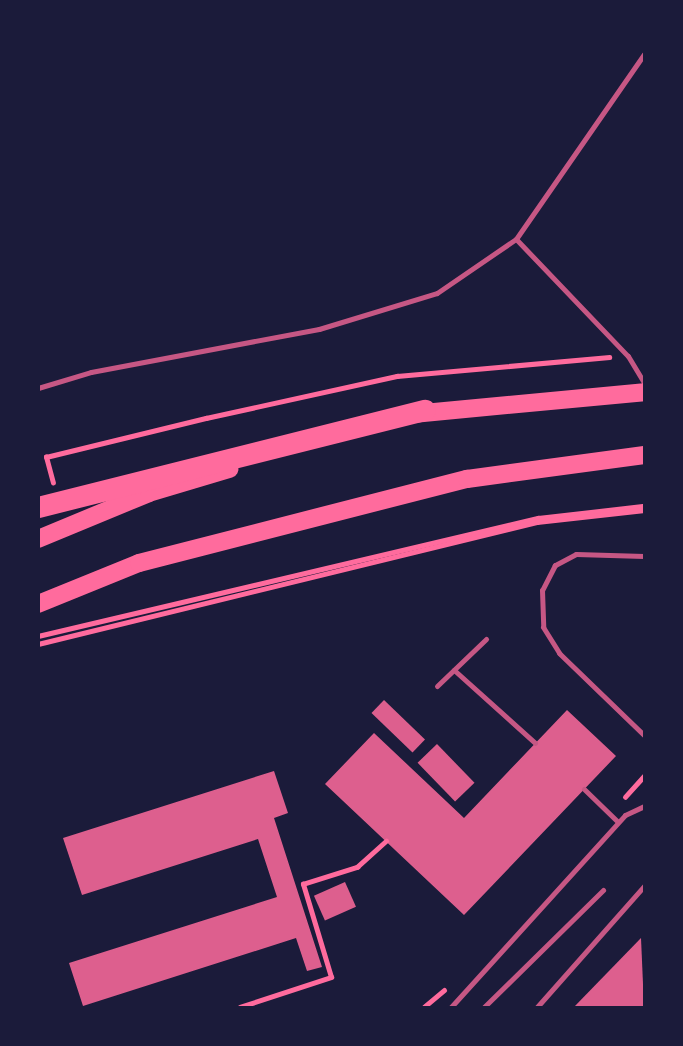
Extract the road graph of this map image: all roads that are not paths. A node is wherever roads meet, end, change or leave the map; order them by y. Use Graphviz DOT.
graph roads {
  1 [pos="645,54"];
  2 [pos="516,239"];
  3 [pos="645,383"];
  4 [pos="38,388"];
  5 [pos="645,392"];
  6 [pos="425,410"];
  7 [pos="640,458"];
  8 [pos="48,503"];
  9 [pos="38,539"];
  10 [pos="645,556"];
  11 [pos="38,604"];
  12 [pos="486,639"];
  13 [pos="454,670"];
  14 [pos="437,686"];
  15 [pos="645,735"];
  16 [pos="535,743"];
  17 [pos="584,789"];
  18 [pos="645,806"];
  19 [pos="618,822"];
  20 [pos="645,886"];
  21 [pos="603,890"];
  22 [pos="451,1007"];
  23 [pos="484,1007"];
  24 [pos="537,1007"];
  1 -- 2 [label="lane"];
  2 -- 3 [label="lane"];
  2 -- 4 [label="lane"];
  5 -- 6 [label="main road"];
  6 -- 8 [label="highway"];
  6 -- 9 [label="main road"];
  7 -- 11 [label="main road"];
  10 -- 15 [label="lane"];
  12 -- 13 [label="lane"];
  13 -- 14 [label="lane"];
  13 -- 16 [label="lane"];
  17 -- 19 [label="lane"];
  18 -- 19 [label="lane"];
  19 -- 22 [label="lane"];
  20 -- 24 [label="lane"];
  21 -- 23 [label="lane"];
}
